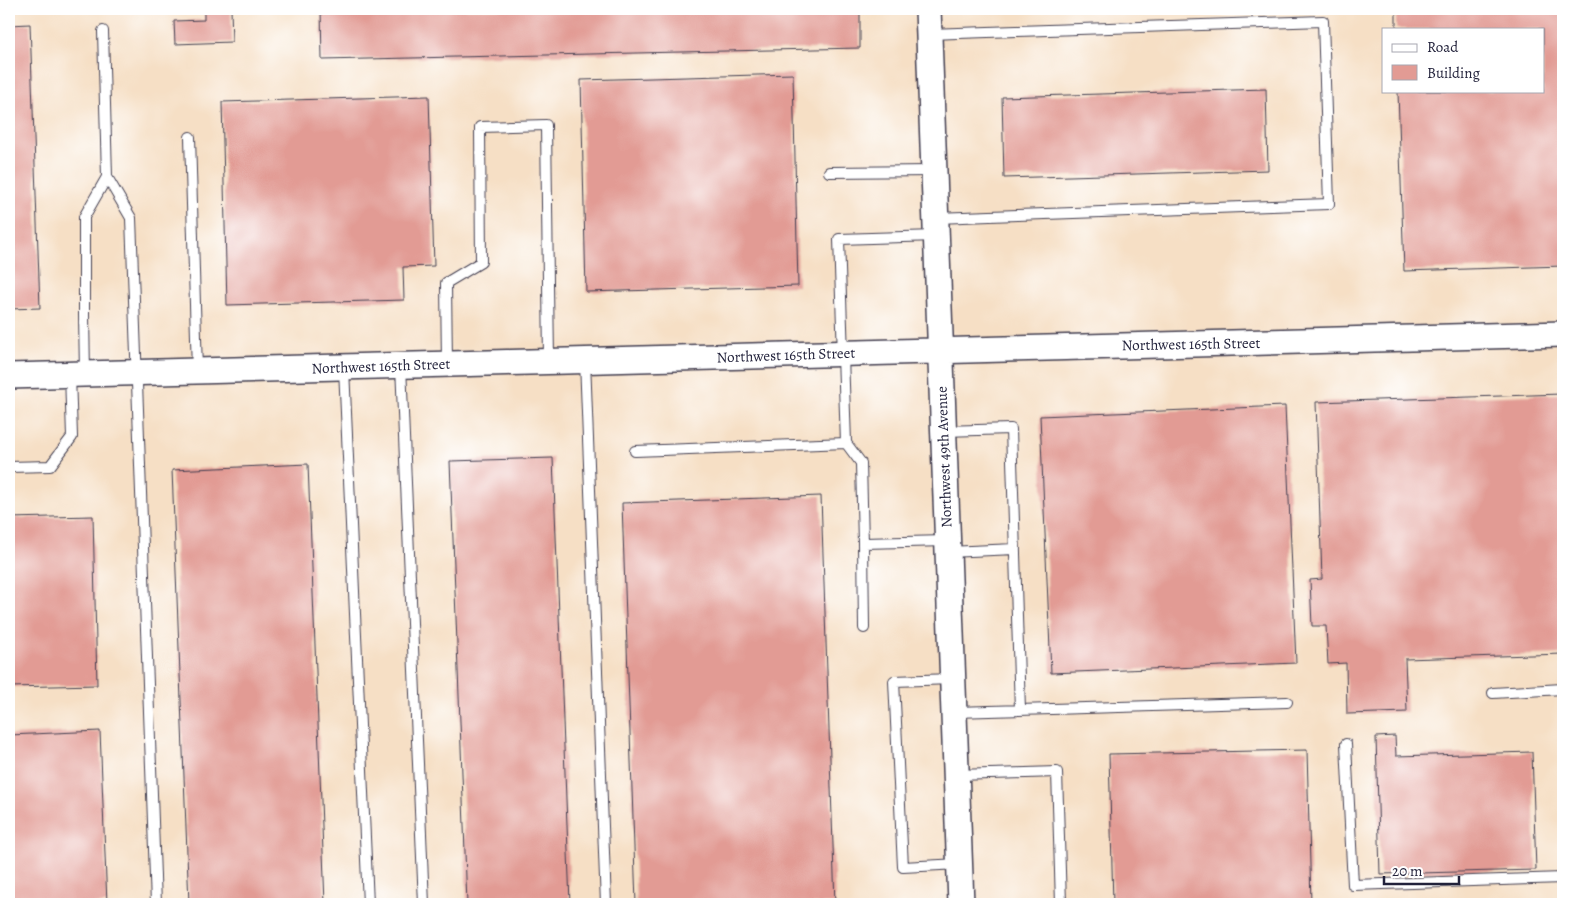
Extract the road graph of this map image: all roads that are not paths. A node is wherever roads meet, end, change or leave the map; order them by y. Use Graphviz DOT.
graph roads {
  1 [pos="928,9"];
  2 [pos="103,31"];
  3 [pos="929,34"];
  4 [pos="190,137"];
  5 [pos="934,171"];
  6 [pos="829,172"];
  7 [pos="108,177"];
  8 [pos="935,227"];
  9 [pos="1563,334"];
  10 [pos="940,350"];
  11 [pos="842,353"];
  12 [pos="585,360"];
  13 [pos="549,361"];
  14 [pos="447,364"];
  15 [pos="402,365"];
  16 [pos="344,367"];
  17 [pos="197,370"];
  18 [pos="136,372"];
  19 [pos="78,374"];
  20 [pos="9,376"];
  21 [pos="943,431"];
  22 [pos="846,443"];
  23 [pos="635,451"];
  24 [pos="9,467"];
  25 [pos="863,543"];
  26 [pos="947,546"];
  27 [pos="1015,549"];
  28 [pos="864,628"];
  29 [pos="952,679"];
  30 [pos="1563,689"];
  31 [pos="1492,693"];
  32 [pos="1287,702"];
  33 [pos="1020,710"];
  34 [pos="954,712"];
  35 [pos="1346,744"];
  36 [pos="956,775"];
  37 [pos="959,864"];
  38 [pos="1563,878"];
  39 [pos="156,904"];
  40 [pos="368,904"];
  41 [pos="424,904"];
  42 [pos="606,904"];
  43 [pos="961,904"];
  44 [pos="1061,904"];
  1 -- 3 [label="street, Northwest 49th Avenue"];
  2 -- 7 [label="lane"];
  3 -- 5 [label="street, Northwest 49th Avenue"];
  3 -- 8 [label="lane"];
  4 -- 17 [label="lane"];
  5 -- 6 [label="lane"];
  5 -- 8 [label="street, Northwest 49th Avenue"];
  7 -- 18 [label="lane"];
  7 -- 19 [label="lane"];
  8 -- 10 [label="street, Northwest 49th Avenue"];
  8 -- 11 [label="lane"];
  9 -- 10 [label="street, Northwest 165th Street"];
  10 -- 11 [label="street, Northwest 165th Street"];
  10 -- 21 [label="street, Northwest 49th Avenue"];
  11 -- 12 [label="street, Northwest 165th Street"];
  11 -- 22 [label="lane"];
  12 -- 13 [label="street, Northwest 165th Street"];
  12 -- 42 [label="lane"];
  13 -- 14 [label="street, Northwest 165th Street"];
  13 -- 14 [label="lane"];
  14 -- 15 [label="street, Northwest 165th Street"];
  15 -- 16 [label="street, Northwest 165th Street"];
  15 -- 41 [label="lane"];
  16 -- 17 [label="street, Northwest 165th Street"];
  16 -- 40 [label="lane"];
  17 -- 18 [label="street, Northwest 165th Street"];
  18 -- 19 [label="street, Northwest 165th Street"];
  18 -- 39 [label="lane"];
  19 -- 20 [label="street, Northwest 165th Street"];
  19 -- 24 [label="lane"];
  21 -- 26 [label="street, Northwest 49th Avenue"];
  21 -- 27 [label="lane"];
  22 -- 23 [label="lane"];
  22 -- 25 [label="lane"];
  25 -- 26 [label="lane"];
  25 -- 28 [label="lane"];
  26 -- 27 [label="lane"];
  26 -- 29 [label="street, Northwest 49th Avenue"];
  27 -- 33 [label="lane"];
  29 -- 34 [label="street, Northwest 49th Avenue"];
  29 -- 37 [label="lane"];
  30 -- 31 [label="lane"];
  32 -- 33 [label="lane"];
  33 -- 34 [label="lane"];
  34 -- 36 [label="street, Northwest 49th Avenue"];
  35 -- 38 [label="lane"];
  36 -- 37 [label="street, Northwest 49th Avenue"];
  36 -- 44 [label="lane"];
  37 -- 43 [label="street, Northwest 49th Avenue"];
}
